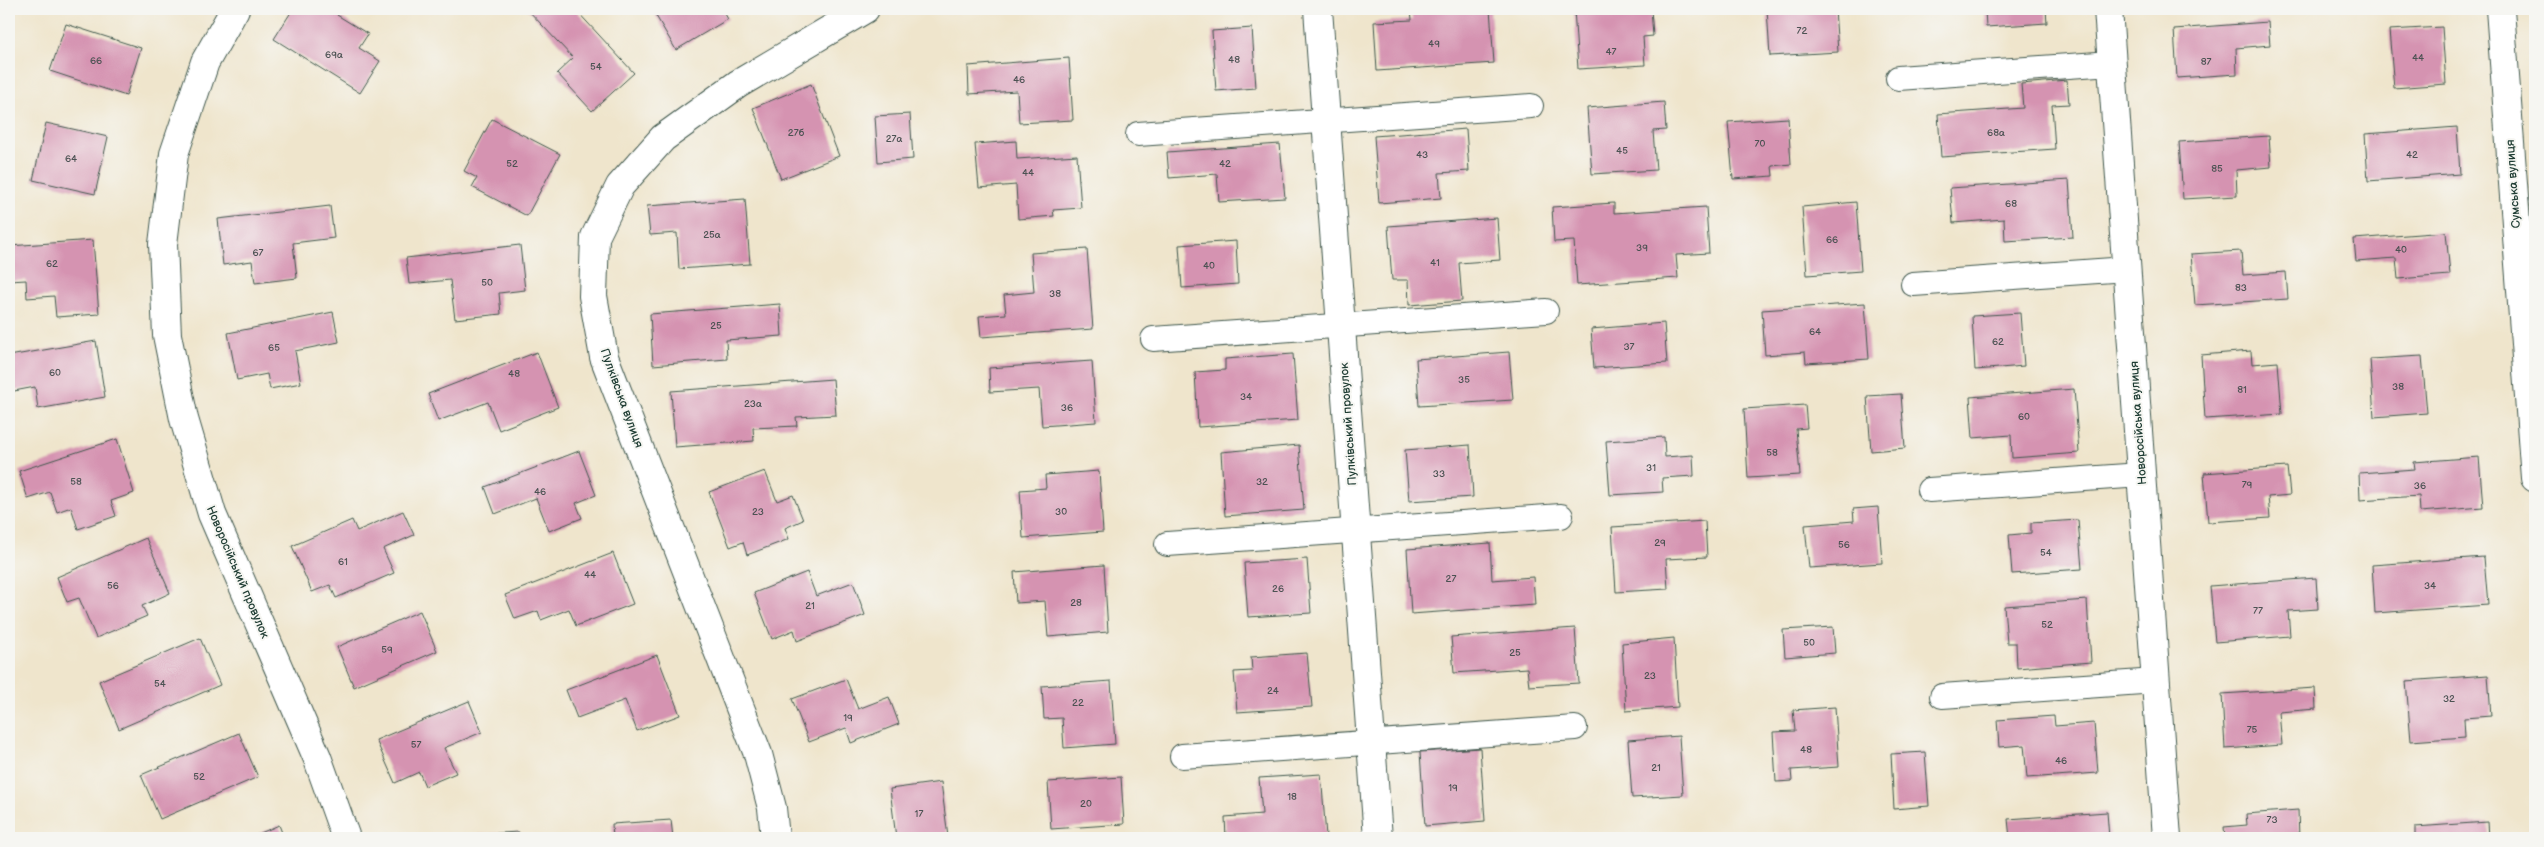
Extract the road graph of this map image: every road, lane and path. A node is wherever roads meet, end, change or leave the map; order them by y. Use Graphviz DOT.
graph roads {
  1 [pos="235,9"];
  2 [pos="865,9"];
  3 [pos="1318,9"];
  4 [pos="2108,9"];
  5 [pos="2500,9"];
  6 [pos="2112,63"];
  7 [pos="1898,78"];
  8 [pos="1531,106"];
  9 [pos="1326,120"];
  10 [pos="1138,134"];
  11 [pos="2127,269"];
  12 [pos="1913,284"];
  13 [pos="1546,311"];
  14 [pos="1341,325"];
  15 [pos="1153,339"];
  16 [pos="2141,475"];
  17 [pos="2535,478"];
  18 [pos="1929,490"];
  19 [pos="1560,516"];
  20 [pos="1355,531"];
  21 [pos="1167,544"];
  22 [pos="2156,682"];
  23 [pos="1942,696"];
  24 [pos="1575,728"];
  25 [pos="1371,743"];
  26 [pos="1182,756"];
  27 [pos="346,838"];
  28 [pos="775,838"];
  29 [pos="1378,838"];
  30 [pos="2167,838"];
  1 -- 27 [label="street, Новоросійський провулок"];
  2 -- 28 [label="street, Пулківська вулиця"];
  3 -- 9 [label="street, Пулківський провулок"];
  4 -- 6 [label="street, Новоросійська вулиця"];
  5 -- 17 [label="street, Сумська вулиця"];
  6 -- 7 [label="lane"];
  6 -- 11 [label="street, Новоросійська вулиця"];
  8 -- 9 [label="lane"];
  9 -- 10 [label="lane"];
  9 -- 14 [label="street, Пулківський провулок"];
  11 -- 12 [label="lane"];
  11 -- 16 [label="street, Новоросійська вулиця"];
  13 -- 14 [label="lane"];
  14 -- 15 [label="lane"];
  14 -- 20 [label="street, Пулківський провулок"];
  16 -- 18 [label="lane"];
  16 -- 22 [label="street, Новоросійська вулиця"];
  19 -- 20 [label="lane"];
  20 -- 21 [label="lane"];
  20 -- 25 [label="street, Пулківський провулок"];
  22 -- 23 [label="lane"];
  22 -- 30 [label="street, Новоросійська вулиця"];
  24 -- 25 [label="lane"];
  25 -- 26 [label="lane"];
  25 -- 29 [label="street, Пулківський провулок"];
}
